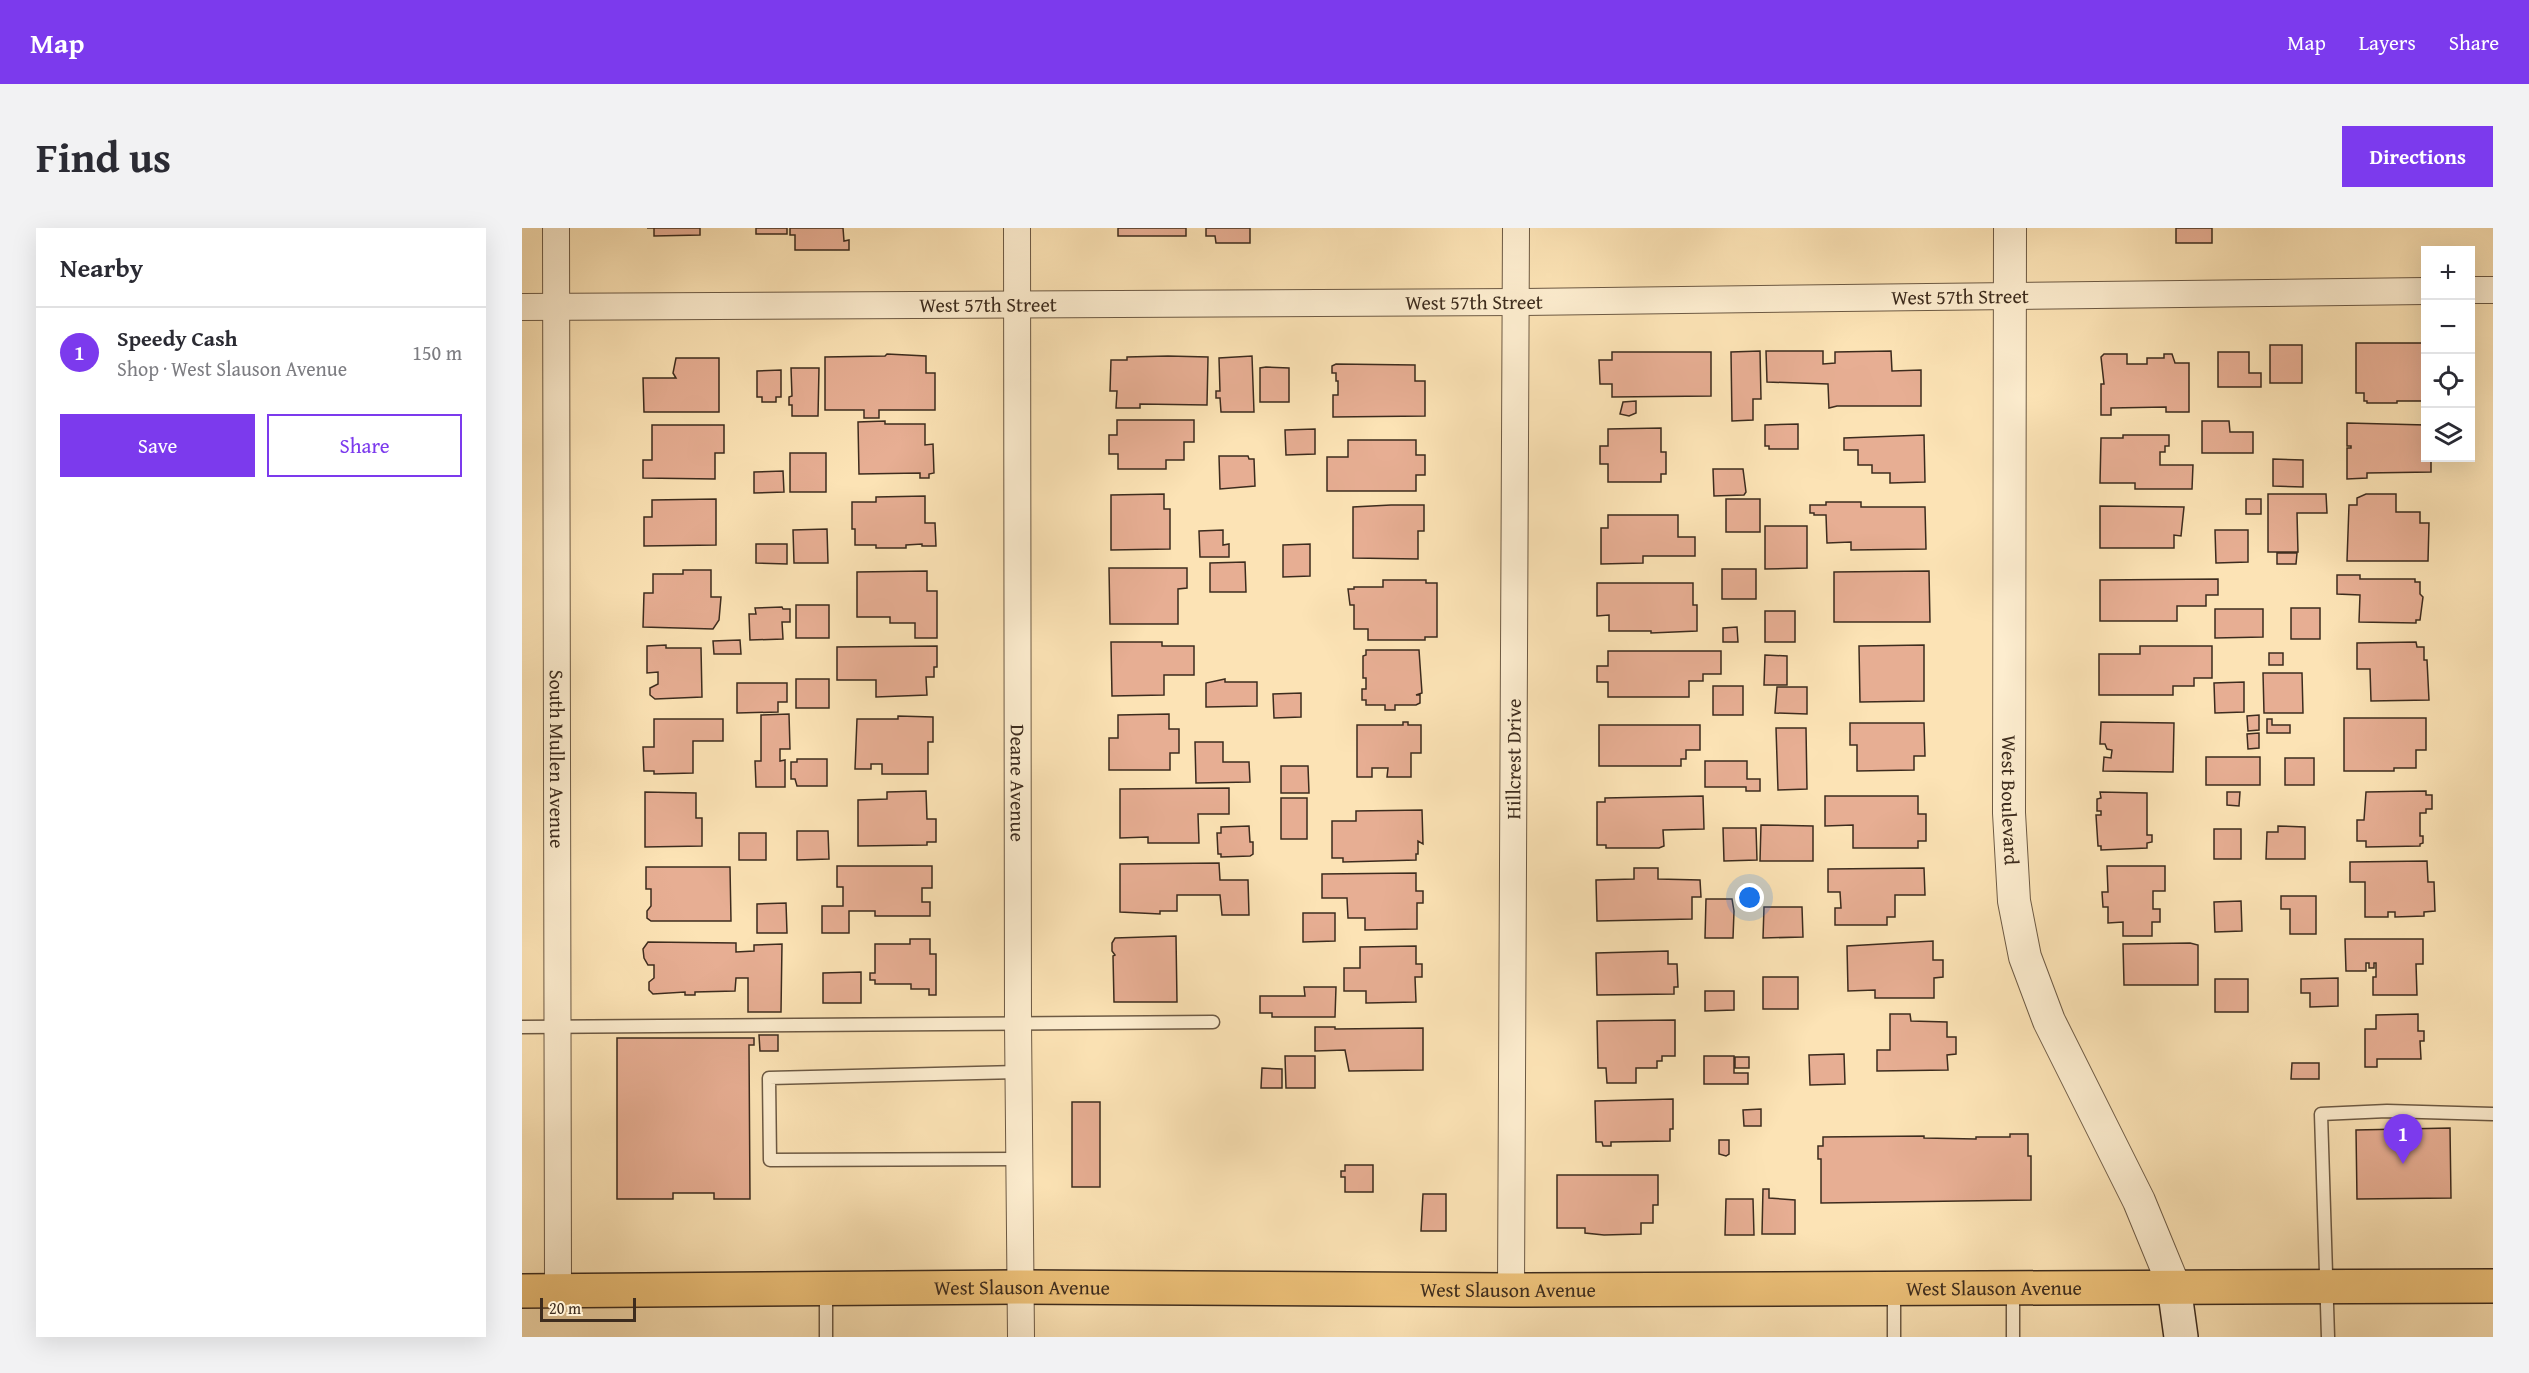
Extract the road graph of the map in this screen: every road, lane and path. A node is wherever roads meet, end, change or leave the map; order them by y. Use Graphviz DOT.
graph roads {
  1 [pos="556,228"];
  2 [pos="1017,228"];
  3 [pos="1516,228"];
  4 [pos="2010,228"];
  5 [pos="2475,290"];
  6 [pos="2493,290"];
  7 [pos="2421,291"];
  8 [pos="2010,296"];
  9 [pos="1516,302"];
  10 [pos="1017,306"];
  11 [pos="522,307"];
  12 [pos="556,307"];
  13 [pos="1213,1022"];
  14 [pos="1018,1023"];
  15 [pos="522,1027"];
  16 [pos="559,1027"];
  17 [pos="1019,1072"];
  18 [pos="2493,1114"];
  19 [pos="1020,1158"];
  20 [pos="2174,1286"];
  21 [pos="2328,1286"];
  22 [pos="2493,1286"];
  23 [pos="826,1287"];
  24 [pos="1022,1287"];
  25 [pos="2013,1288"];
  26 [pos="1894,1289"];
  27 [pos="558,1290"];
  28 [pos="1511,1290"];
  29 [pos="522,1291"];
  30 [pos="826,1337"];
  31 [pos="1021,1337"];
  32 [pos="1894,1337"];
  33 [pos="2013,1337"];
  34 [pos="2181,1337"];
  35 [pos="2328,1337"];
  1 -- 12 [label="street, South Mullen Avenue"];
  2 -- 10 [label="street, Deane Avenue"];
  3 -- 9 [label="street, Hillcrest Drive"];
  4 -- 8 [label="street, West Boulevard"];
  5 -- 6 [label="street"];
  7 -- 8 [label="street, West 57th Street"];
  8 -- 9 [label="street, West 57th Street"];
  8 -- 20 [label="street, West Boulevard"];
  9 -- 10 [label="street, West 57th Street"];
  9 -- 28 [label="street, Hillcrest Drive"];
  10 -- 12 [label="street, West 57th Street"];
  10 -- 14 [label="street, Deane Avenue"];
  11 -- 12 [label="street, West 57th Street"];
  12 -- 16 [label="street, South Mullen Avenue"];
  13 -- 14 [label="lane"];
  14 -- 16 [label="lane"];
  14 -- 17 [label="street, Deane Avenue"];
  15 -- 16 [label="lane"];
  16 -- 27 [label="street, South Mullen Avenue"];
  17 -- 19 [label="street, Deane Avenue"];
  17 -- 19 [label="lane"];
  18 -- 21 [label="lane"];
  19 -- 24 [label="street, Deane Avenue"];
  20 -- 21 [label="main road, West Slauson Avenue"];
  20 -- 25 [label="main road, West Slauson Avenue"];
  20 -- 34 [label="main road, West Boulevard"];
  21 -- 22 [label="main road, West Slauson Avenue"];
  21 -- 35 [label="lane"];
  23 -- 24 [label="main road, West Slauson Avenue"];
  23 -- 27 [label="main road, West Slauson Avenue"];
  23 -- 30 [label="lane"];
  24 -- 28 [label="main road, West Slauson Avenue"];
  24 -- 31 [label="street, Deane Avenue"];
  25 -- 26 [label="main road, West Slauson Avenue"];
  25 -- 33 [label="lane"];
  26 -- 28 [label="main road, West Slauson Avenue"];
  26 -- 32 [label="lane"];
  27 -- 29 [label="main road, West Slauson Avenue"];
}
